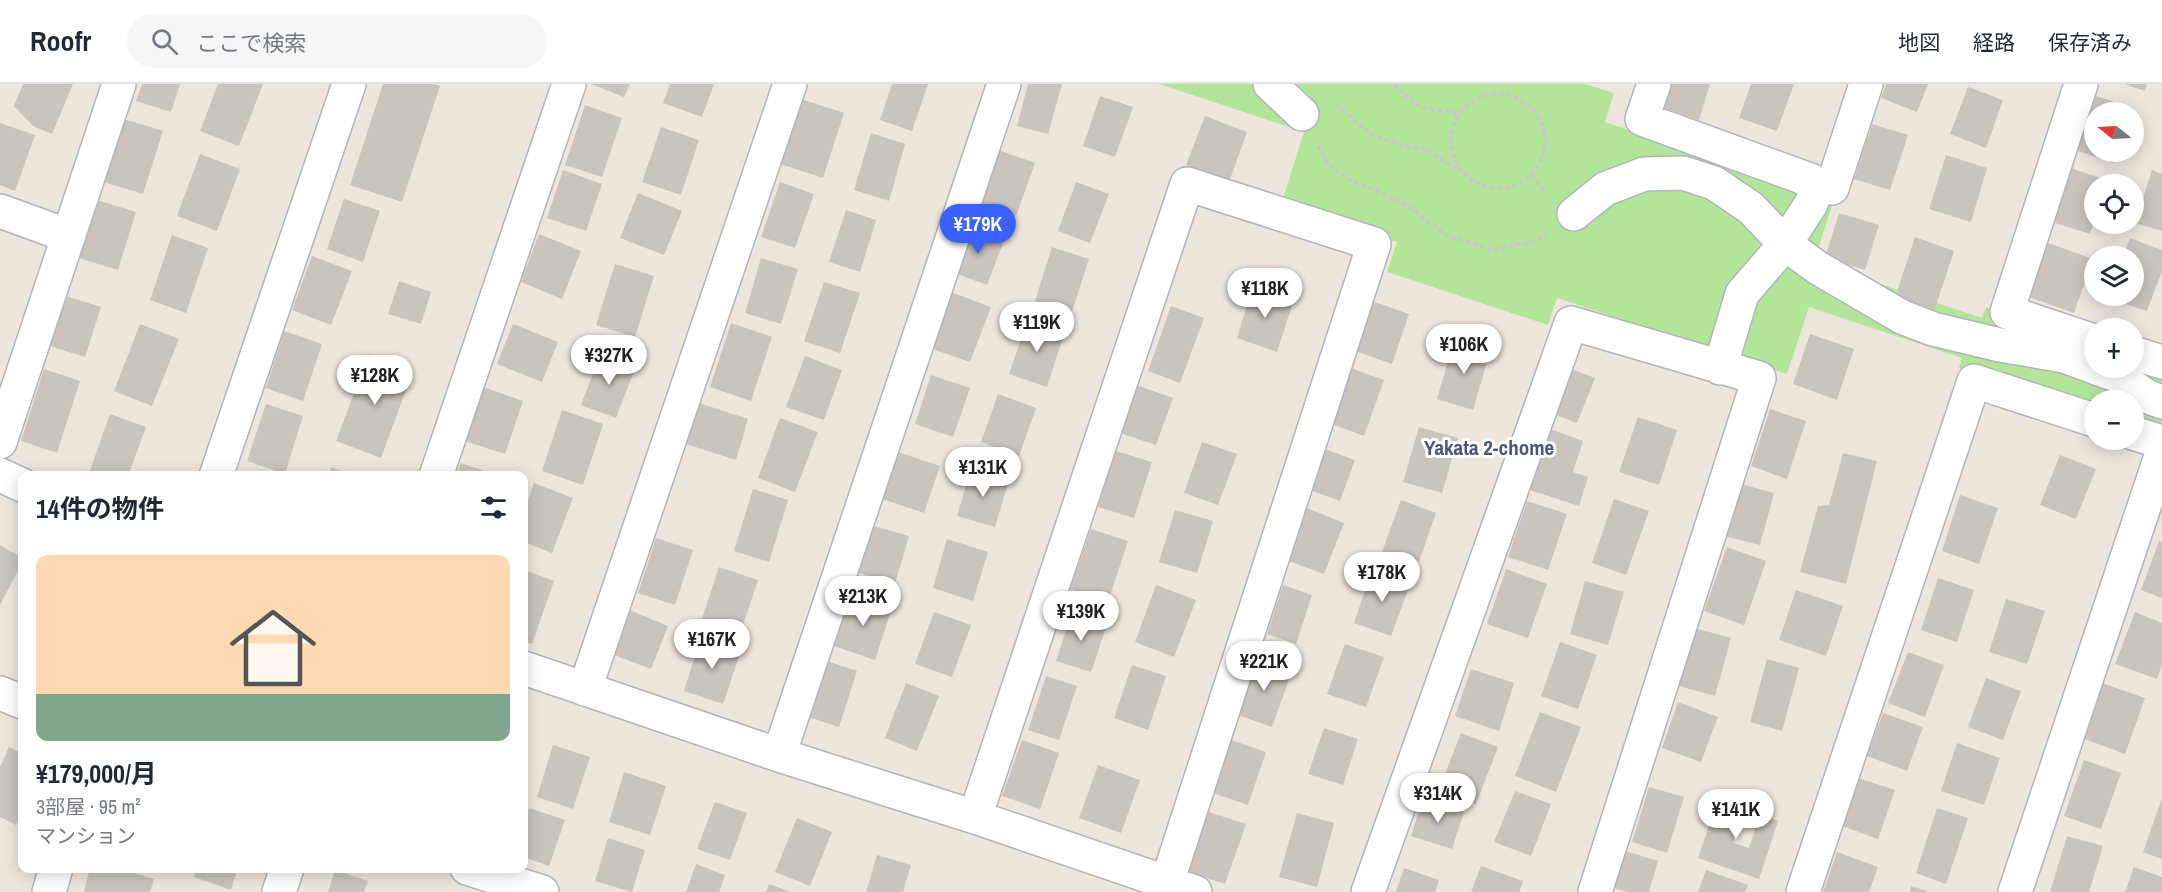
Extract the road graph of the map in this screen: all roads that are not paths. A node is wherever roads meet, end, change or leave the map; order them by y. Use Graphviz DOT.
graph roads {
  1 [pos="119,84"];
  2 [pos="349,84"];
  3 [pos="569,84"];
  4 [pos="790,84"];
  5 [pos="1004,84"];
  6 [pos="1270,84"];
  7 [pos="1654,84"];
  8 [pos="1866,84"];
  9 [pos="2081,84"];
  10 [pos="1302,114"];
  11 [pos="1819,183"];
  12 [pos="0,210"];
  13 [pos="1574,214"];
  14 [pos="69,236"];
  15 [pos="1785,244"];
  16 [pos="2084,337"];
  17 [pos="2144,356"];
  18 [pos="2162,362"];
  19 [pos="2084,363"];
  20 [pos="1720,368"];
  21 [pos="2120,378"];
  22 [pos="2162,402"];
  23 [pos="2084,417"];
  24 [pos="2144,436"];
  25 [pos="0,442"];
  26 [pos="2162,442"];
  27 [pos="2162,453"];
  28 [pos="218,471"];
  29 [pos="438,471"];
  30 [pos="0,475"];
  31 [pos="18,483"];
  32 [pos="528,669"];
  33 [pos="585,689"];
  34 [pos="0,693"];
  35 [pos="18,700"];
  36 [pos="779,755"];
  37 [pos="975,817"];
  38 [pos="54,873"];
  39 [pos="285,873"];
  40 [pos="483,873"];
  41 [pos="1175,889"];
  42 [pos="48,892"];
  43 [pos="279,892"];
  44 [pos="542,892"];
  45 [pos="1368,892"];
  46 [pos="1595,892"];
  47 [pos="1803,892"];
  48 [pos="2015,892"];
  1 -- 14 [label="street"];
  2 -- 28 [label="street"];
  3 -- 29 [label="street"];
  4 -- 33 [label="street"];
  5 -- 36 [label="street"];
  6 -- 10 [label="street"];
  7 -- 11 [label="street"];
  8 -- 11 [label="street"];
  9 -- 16 [label="street"];
  11 -- 15 [label="street"];
  12 -- 14 [label="street"];
  13 -- 15 [label="street"];
  14 -- 25 [label="street"];
  15 -- 19 [label="street"];
  15 -- 20 [label="street"];
  17 -- 18 [label="street"];
  20 -- 45 [label="street"];
  20 -- 46 [label="street"];
  21 -- 22 [label="street"];
  23 -- 47 [label="street"];
  24 -- 26 [label="street"];
  27 -- 48 [label="street"];
  30 -- 31 [label="street"];
  32 -- 33 [label="street"];
  33 -- 36 [label="street"];
  34 -- 35 [label="street"];
  36 -- 37 [label="street"];
  37 -- 41 [label="street"];
  37 -- 41 [label="street"];
  38 -- 42 [label="street"];
  39 -- 43 [label="street"];
  40 -- 44 [label="street"];
}
